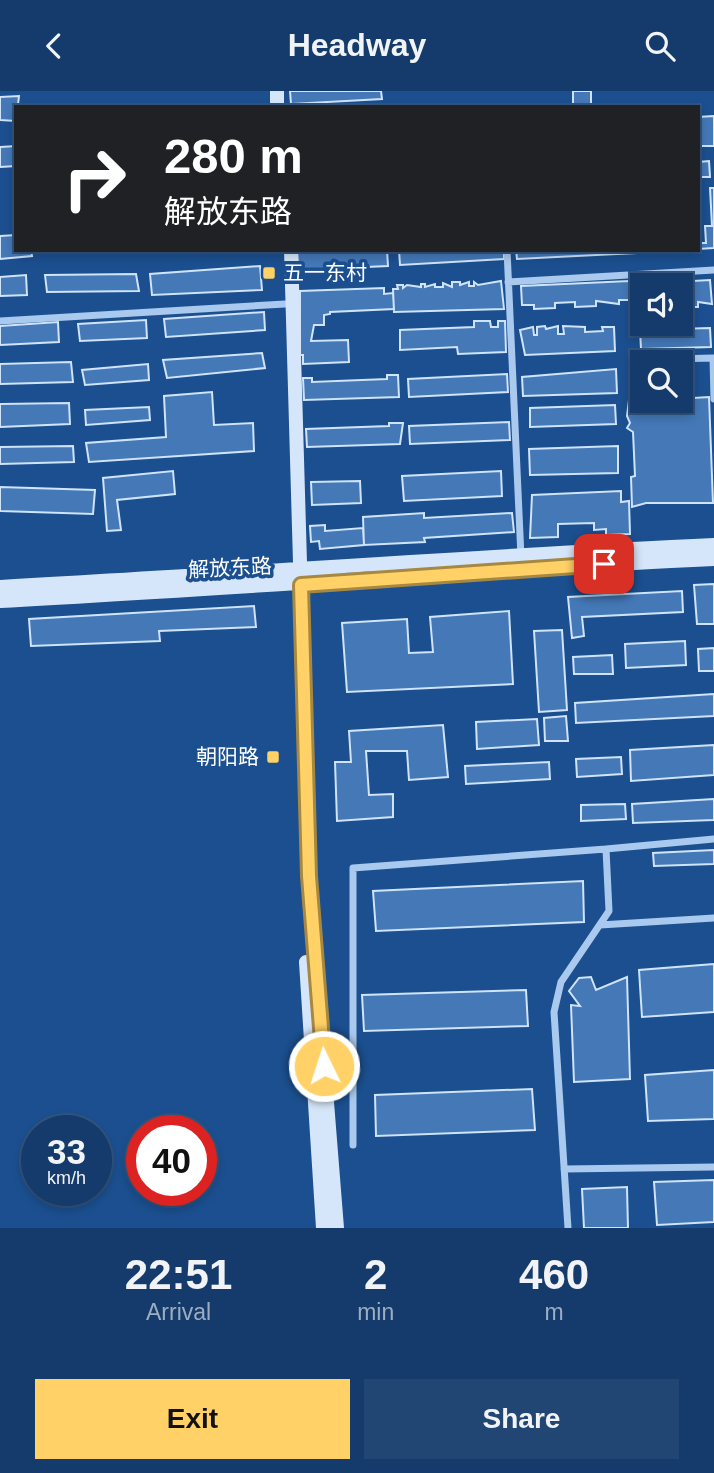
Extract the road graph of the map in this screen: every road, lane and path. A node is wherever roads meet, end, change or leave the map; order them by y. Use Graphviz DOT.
graph roads {
  1 [pos="283,252"];
  2 [pos="291,252"];
  3 [pos="507,252"];
  4 [pos="714,270"];
  5 [pos="508,282"];
  6 [pos="285,305"];
  7 [pos="0,321"];
  8 [pos="693,359"];
  9 [pos="714,399"];
  10 [pos="714,545"];
  11 [pos="714,559"];
  12 [pos="521,561"];
  13 [pos="297,578"];
  14 [pos="0,587"];
  15 [pos="0,601"];
  16 [pos="714,839"];
  17 [pos="606,849"];
  18 [pos="714,918"];
  19 [pos="600,925"];
  20 [pos="354,1145"];
  21 [pos="714,1167"];
  22 [pos="564,1169"];
  23 [pos="323,1228"];
  24 [pos="337,1228"];
  25 [pos="568,1228"];
  1 -- 6 [label="street"];
  2 -- 13 [label="street"];
  3 -- 5 [label="street"];
  4 -- 5 [label="street"];
  5 -- 12 [label="street"];
  6 -- 7 [label="street"];
  6 -- 13 [label="street"];
  8 -- 9 [label="street"];
  10 -- 12 [label="street, 解放东路"];
  11 -- 12 [label="street, 解放东路"];
  12 -- 13 [label="street, 解放东路"];
  13 -- 14 [label="street, 解放东路"];
  13 -- 15 [label="street, 解放东路"];
  13 -- 23 [label="street"];
  13 -- 24 [label="street"];
  16 -- 17 [label="street"];
  17 -- 19 [label="street"];
  17 -- 20 [label="street"];
  18 -- 19 [label="street"];
  19 -- 22 [label="street"];
  21 -- 22 [label="street"];
  22 -- 25 [label="street"];
}
